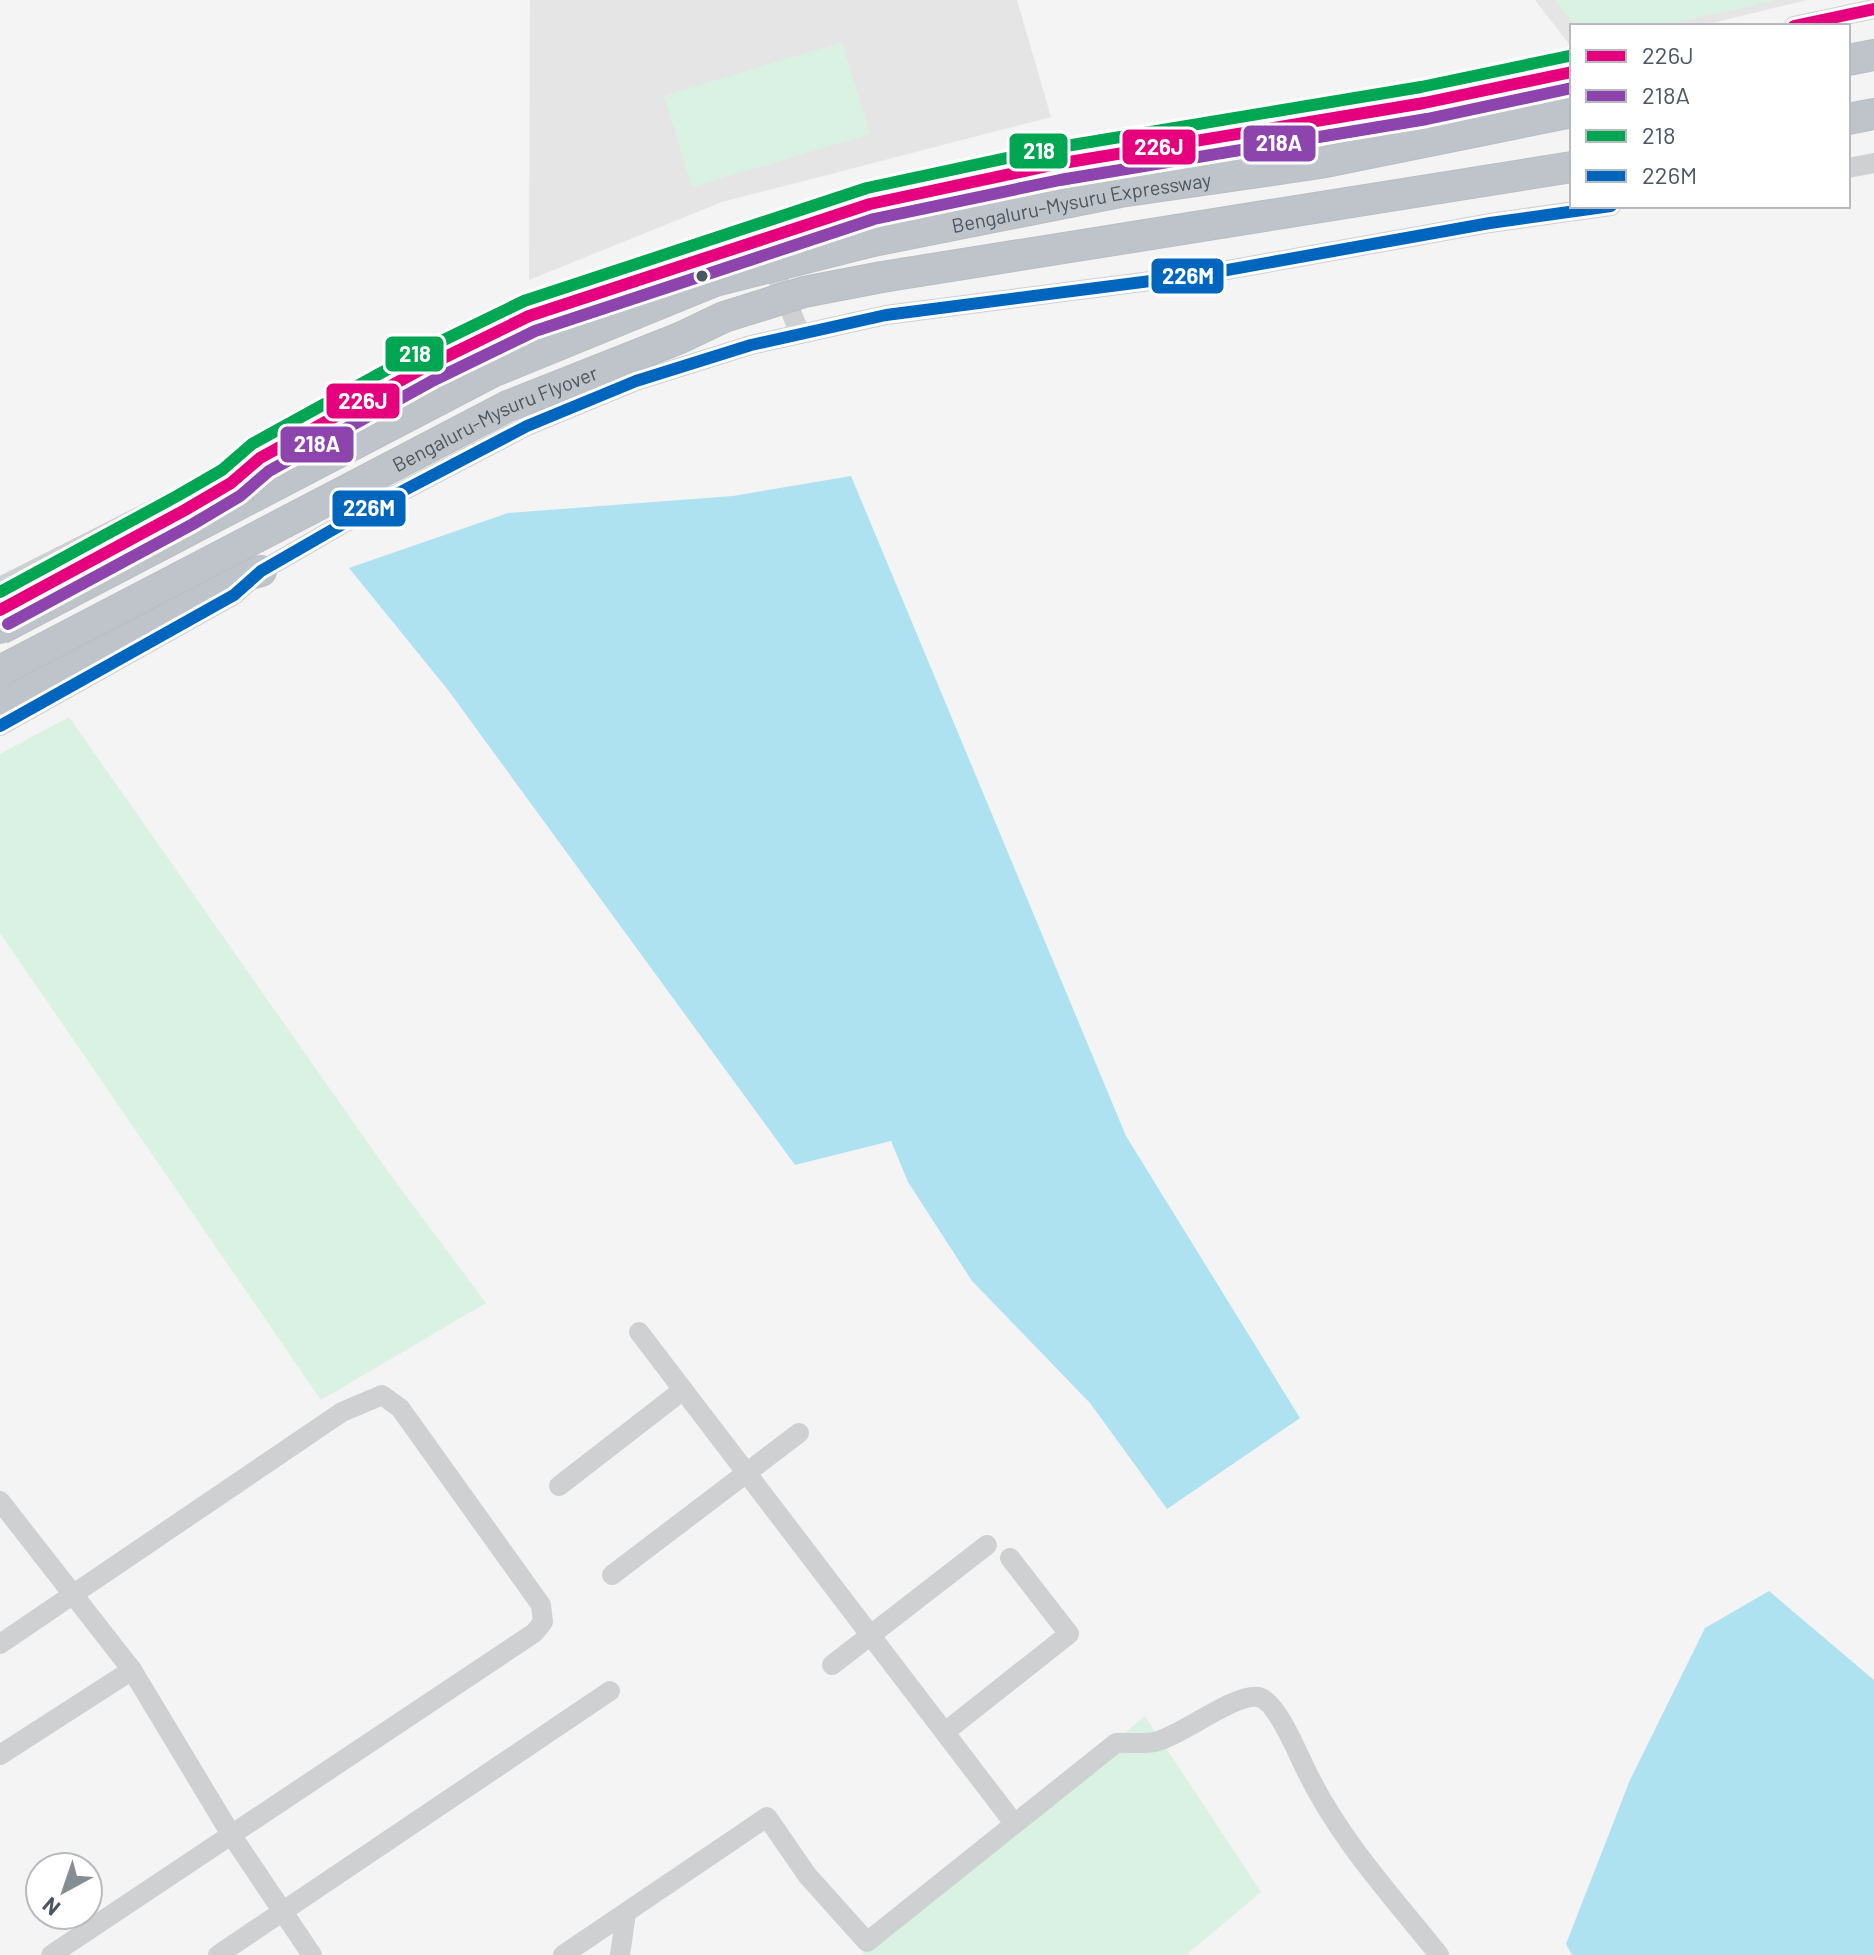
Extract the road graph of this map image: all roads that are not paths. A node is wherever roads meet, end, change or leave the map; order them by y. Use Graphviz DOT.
graph roads {
  1 [pos="1874,9"];
  2 [pos="1803,24"];
  3 [pos="1874,55"];
  4 [pos="1850,60"];
  5 [pos="1570,72"];
  6 [pos="1570,112"];
  7 [pos="1874,114"];
  8 [pos="1850,119"];
  9 [pos="1874,163"];
  10 [pos="1570,167"];
  11 [pos="1850,168"];
  12 [pos="1597,208"];
  13 [pos="761,238"];
  14 [pos="873,241"];
  15 [pos="882,277"];
  16 [pos="800,334"];
  17 [pos="260,458"];
  18 [pos="261,571"];
  19 [pos="0,587"];
  20 [pos="0,610"];
  21 [pos="0,629"];
  22 [pos="0,671"];
  23 [pos="0,698"];
  24 [pos="0,726"];
  25 [pos="639,1332"];
  26 [pos="683,1390"];
  27 [pos="799,1433"];
  28 [pos="747,1473"];
  29 [pos="559,1486"];
  30 [pos="0,1501"];
  31 [pos="987,1545"];
  32 [pos="1010,1558"];
  33 [pos="612,1575"];
  34 [pos="75,1593"];
  35 [pos="870,1635"];
  36 [pos="0,1644"];
  37 [pos="832,1665"];
  38 [pos="132,1670"];
  39 [pos="610,1691"];
  40 [pos="945,1732"];
  41 [pos="0,1755"];
  42 [pos="1013,1822"];
  43 [pos="232,1836"];
  44 [pos="283,1910"];
  45 [pos="626,1913"];
  46 [pos="51,1955"];
  47 [pos="218,1955"];
  48 [pos="312,1955"];
  49 [pos="563,1955"];
  50 [pos="620,1955"];
  51 [pos="1439,1955"];
  1 -- 2 [label="street"];
  3 -- 4 [label="highway"];
  5 -- 13 [label="street, Bengaluru-Mysuru Expressway"];
  6 -- 14 [label="highway, Bengaluru-Mysuru Expressway"];
  7 -- 8 [label="highway"];
  9 -- 11 [label="street"];
  10 -- 15 [label="highway, Bengaluru-Mysuru Expressway"];
  12 -- 16 [label="street"];
  13 -- 16 [label="street"];
  13 -- 17 [label="street, Bengaluru-Mysuru Expressway"];
  14 -- 21 [label="highway, Bengaluru-Mysuru Flyover, bridge"];
  15 -- 22 [label="highway, Bengaluru-Mysuru Flyover, bridge"];
  16 -- 18 [label="street"];
  17 -- 19 [label="street, Bengaluru-Mysuru Expressway"];
  17 -- 20 [label="highway"];
  18 -- 23 [label="highway"];
  18 -- 24 [label="street"];
  25 -- 26 [label="street"];
  26 -- 28 [label="street"];
  26 -- 29 [label="street"];
  27 -- 28 [label="street"];
  28 -- 33 [label="street"];
  28 -- 35 [label="street"];
  30 -- 34 [label="street"];
  31 -- 35 [label="street"];
  32 -- 40 [label="street"];
  34 -- 36 [label="street"];
  34 -- 38 [label="street"];
  34 -- 43 [label="street"];
  35 -- 37 [label="street"];
  35 -- 40 [label="street"];
  38 -- 41 [label="street"];
  38 -- 43 [label="street"];
  39 -- 44 [label="street"];
  40 -- 42 [label="street"];
  42 -- 45 [label="street"];
  42 -- 51 [label="street"];
  43 -- 44 [label="street"];
  43 -- 46 [label="street"];
  44 -- 47 [label="street"];
  44 -- 48 [label="street"];
  45 -- 49 [label="street"];
  45 -- 50 [label="street"];
}
